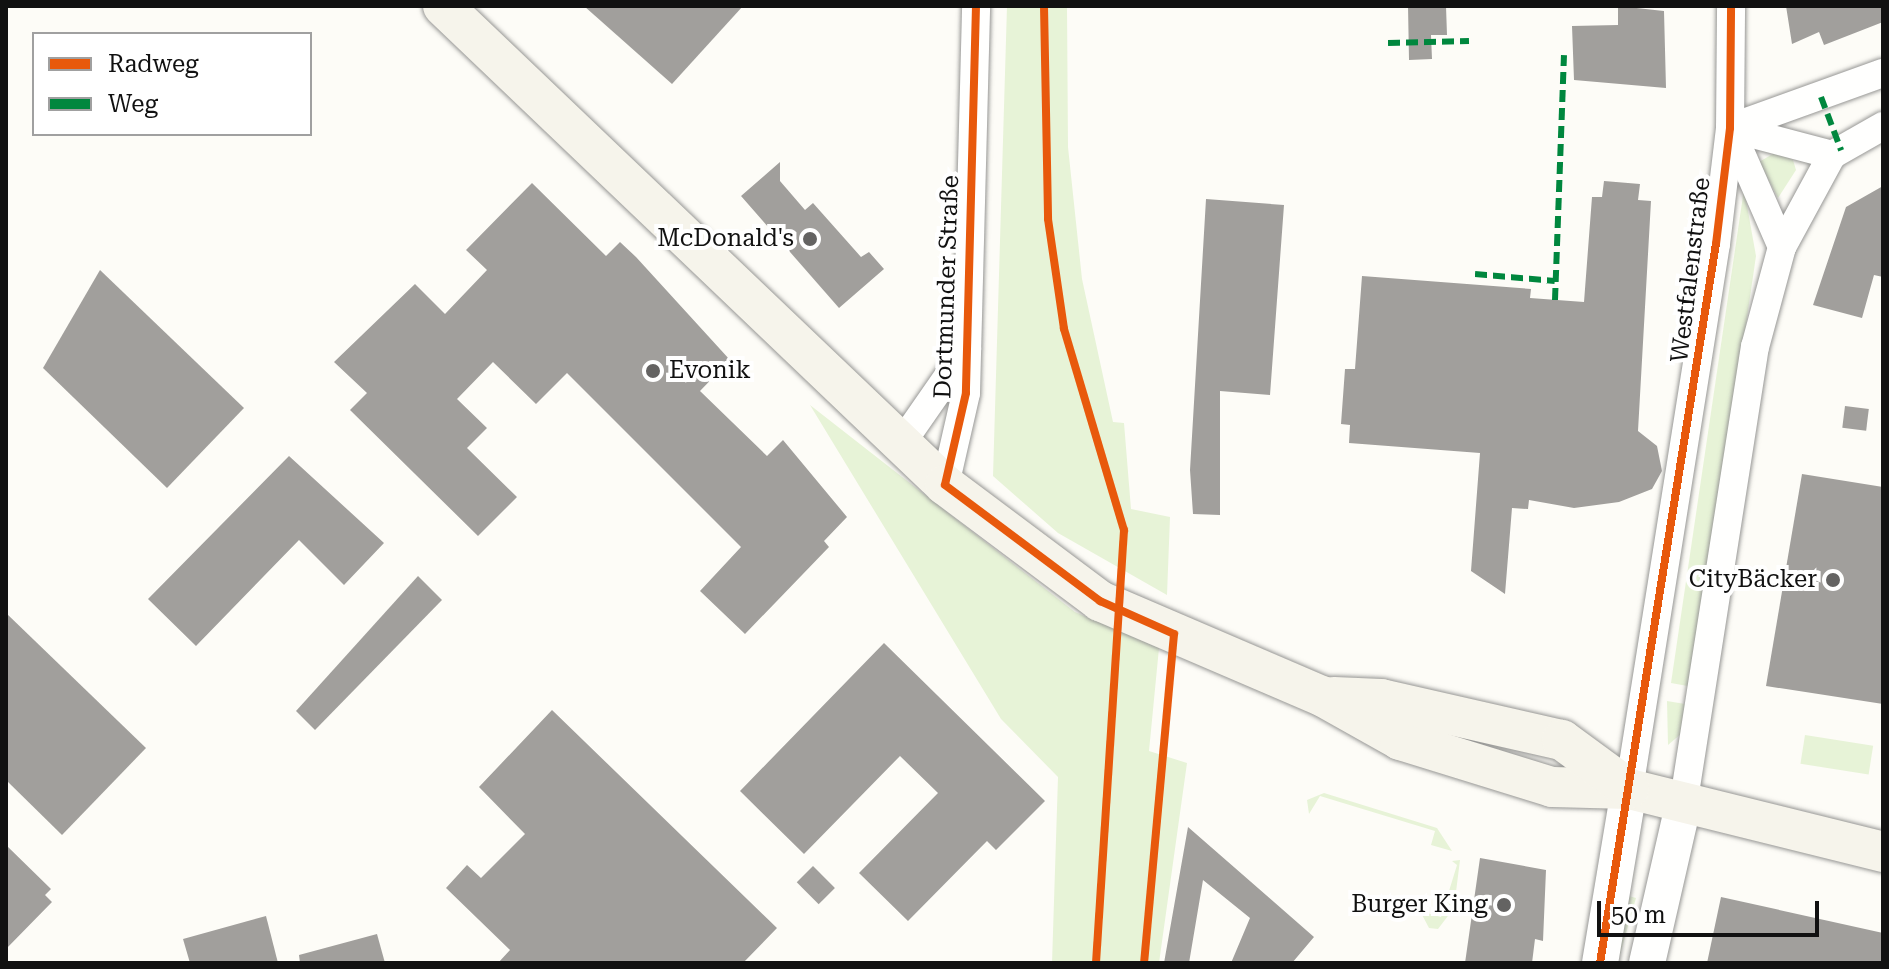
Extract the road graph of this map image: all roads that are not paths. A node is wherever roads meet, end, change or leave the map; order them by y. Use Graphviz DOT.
graph roads {
  1 [pos="443,6"];
  2 [pos="976,6"];
  3 [pos="1731,6"];
  4 [pos="1883,73"];
  5 [pos="1883,126"];
  6 [pos="1730,128"];
  7 [pos="1832,155"];
  8 [pos="1782,247"];
  9 [pos="967,349"];
  10 [pos="901,444"];
  11 [pos="945,485"];
  12 [pos="1629,789"];
  13 [pos="1683,806"];
  14 [pos="1883,852"];
  15 [pos="1600,963"];
  16 [pos="1647,963"];
  1 -- 10 [label="main road"];
  2 -- 9 [label="street, Dortmunder Straße"];
  3 -- 6 [label="street, Westfalenstraße"];
  4 -- 6 [label="street"];
  5 -- 7 [label="street"];
  6 -- 7 [label="street"];
  6 -- 8 [label="street"];
  6 -- 12 [label="street, Westfalenstraße"];
  7 -- 8 [label="street"];
  8 -- 13 [label="street"];
  9 -- 10 [label="street, Dortmunder Straße"];
  9 -- 11 [label="street, Dortmunder Straße"];
  10 -- 11 [label="main road"];
  11 -- 12 [label="main road"];
  12 -- 13 [label="main road"];
  12 -- 15 [label="street, Westfalenstraße"];
  13 -- 14 [label="main road"];
  13 -- 16 [label="street"];
}
